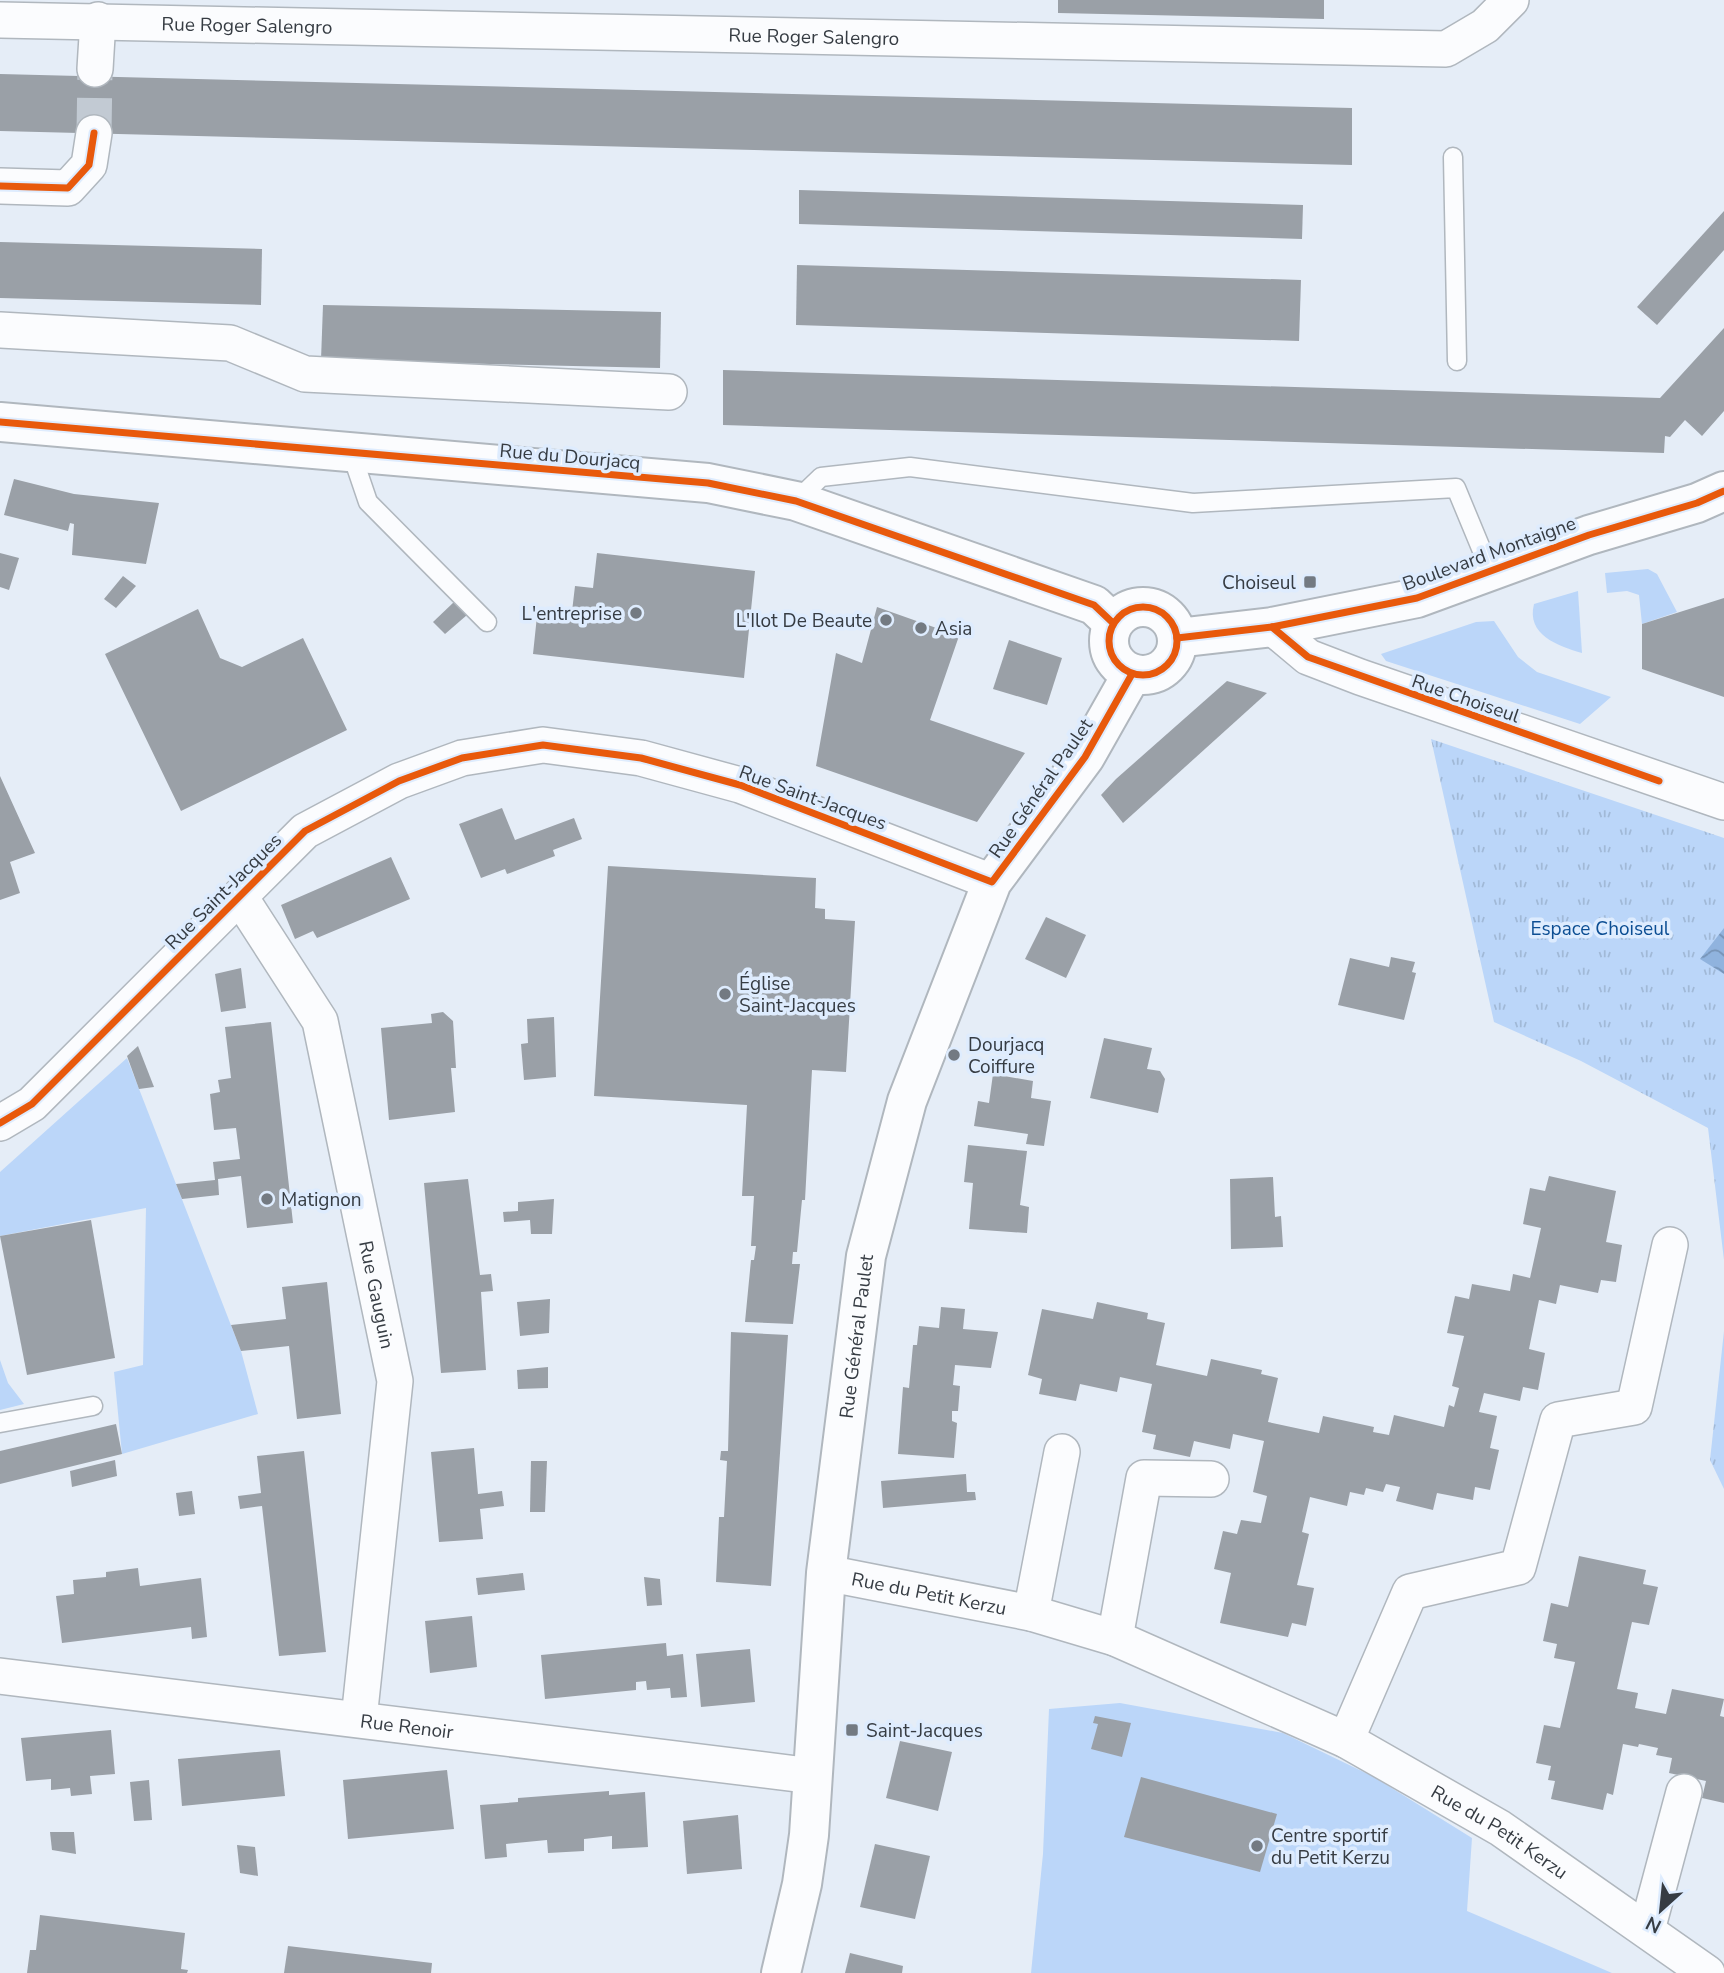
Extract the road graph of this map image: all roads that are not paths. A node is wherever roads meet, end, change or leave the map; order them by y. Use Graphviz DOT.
graph roads {
  1 [pos="1511,0"];
  2 [pos="0,20"];
  3 [pos="98,20"];
  4 [pos="95,69"];
  5 [pos="94,133"];
  6 [pos="1453,157"];
  7 [pos="0,186"];
  8 [pos="0,330"];
  9 [pos="1457,361"];
  10 [pos="669,392"];
  11 [pos="0,422"];
  12 [pos="351,452"];
  13 [pos="1724,491"];
  14 [pos="796,502"];
  15 [pos="1490,570"];
  16 [pos="487,622"];
  17 [pos="1113,623"];
  18 [pos="1272,627"];
  19 [pos="1177,638"];
  20 [pos="1132,674"];
  21 [pos="1724,802"];
  22 [pos="992,883"];
  23 [pos="240,897"];
  24 [pos="0,1123"];
  25 [pos="1670,1245"];
  26 [pos="93,1406"];
  27 [pos="0,1423"];
  28 [pos="1062,1452"];
  29 [pos="1211,1479"];
  30 [pos="826,1573"];
  31 [pos="1031,1613"];
  32 [pos="1115,1638"];
  33 [pos="0,1676"];
  34 [pos="359,1719"];
  35 [pos="1346,1740"];
  36 [pos="813,1776"];
  37 [pos="1684,1792"];
  38 [pos="1647,1930"];
  39 [pos="781,1973"];
  40 [pos="1707,1973"];
  1 -- 3 [label="street, Rue Roger Salengro"];
  2 -- 3 [label="street, Rue Roger Salengro"];
  3 -- 4 [label="street"];
  5 -- 7 [label="street"];
  6 -- 9 [label="lane"];
  8 -- 10 [label="street"];
  11 -- 12 [label="main road, Rue du Dourjacq"];
  12 -- 14 [label="main road, Rue du Dourjacq"];
  12 -- 16 [label="lane"];
  13 -- 15 [label="main road, Boulevard Montaigne"];
  14 -- 15 [label="lane"];
  14 -- 17 [label="main road, Rue du Dourjacq"];
  15 -- 18 [label="main road, Boulevard Montaigne"];
  17 -- 19 [label="main road"];
  17 -- 20 [label="main road"];
  18 -- 19 [label="main road, Boulevard Montaigne"];
  18 -- 21 [label="street, Rue Choiseul"];
  19 -- 20 [label="main road"];
  20 -- 22 [label="main road, Rue Général Paulet"];
  22 -- 23 [label="street, Rue Saint-Jacques"];
  22 -- 30 [label="main road, Rue Général Paulet"];
  23 -- 24 [label="street, Rue Saint-Jacques"];
  23 -- 34 [label="street, Rue Gauguin"];
  25 -- 35 [label="street"];
  26 -- 27 [label="lane"];
  28 -- 31 [label="street, Rue du Petit Kerzu"];
  29 -- 32 [label="street"];
  30 -- 31 [label="street, Rue du Petit Kerzu"];
  30 -- 36 [label="main road, Rue Général Paulet"];
  31 -- 32 [label="street, Rue du Petit Kerzu"];
  32 -- 35 [label="street, Rue du Petit Kerzu"];
  33 -- 34 [label="street, Rue Renoir"];
  34 -- 36 [label="street, Rue Renoir"];
  35 -- 38 [label="street, Rue du Petit Kerzu"];
  36 -- 39 [label="main road, Rue Général Paulet"];
  37 -- 38 [label="street"];
  38 -- 40 [label="street, Rue du Petit Kerzu"];
}
